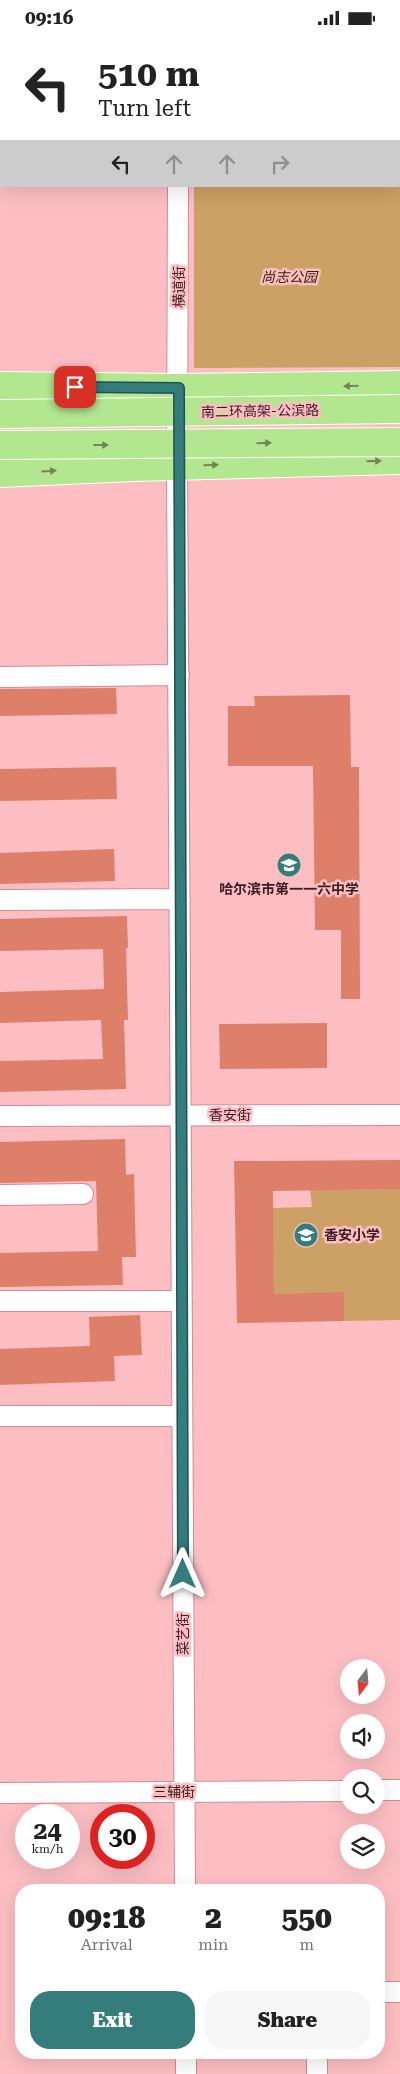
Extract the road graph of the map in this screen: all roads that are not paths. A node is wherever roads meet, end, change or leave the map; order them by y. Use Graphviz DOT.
graph roads {
  1 [pos="178,187"];
  2 [pos="400,385"];
  3 [pos="179,388"];
  4 [pos="5,399"];
  5 [pos="400,409"];
  6 [pos="400,442"];
  7 [pos="0,445"];
  8 [pos="400,460"];
  9 [pos="177,466"];
  10 [pos="0,473"];
  11 [pos="179,675"];
  12 [pos="0,677"];
  13 [pos="180,899"];
  14 [pos="0,901"];
  15 [pos="400,1115"];
  16 [pos="181,1116"];
  17 [pos="0,1117"];
  18 [pos="83,1194"];
  19 [pos="0,1195"];
  20 [pos="0,1301"];
  21 [pos="182,1301"];
  22 [pos="182,1415"];
  23 [pos="0,1416"];
  24 [pos="385,1790"];
  25 [pos="400,1790"];
  26 [pos="340,1791"];
  27 [pos="184,1792"];
  28 [pos="0,1793"];
  29 [pos="185,1884"];
  30 [pos="385,1992"];
  31 [pos="400,1992"];
  32 [pos="186,2059"];
  33 [pos="316,2059"];
  34 [pos="186,2074"];
  35 [pos="317,2074"];
  1 -- 3 [label="street, 横道街"];
  2 -- 3 [label="highway, one-way"];
  3 -- 4 [label="highway"];
  3 -- 9 [label="street, 菜艺街"];
  4 -- 5 [label="highway, 南二环高架-公滨路, bridge"];
  7 -- 6 [label="highway, one-way, bridge"];
  9 -- 8 [label="highway, one-way"];
  10 -- 9 [label="highway, one-way"];
  9 -- 11 [label="street, 菜艺街"];
  11 -- 12 [label="street"];
  11 -- 13 [label="street, 菜艺街"];
  13 -- 14 [label="street"];
  13 -- 16 [label="street, 菜艺街"];
  15 -- 16 [label="street, 香安街"];
  16 -- 17 [label="street, 香安街"];
  16 -- 21 [label="street, 菜艺街"];
  18 -- 19 [label="street"];
  20 -- 21 [label="street"];
  21 -- 22 [label="street, 菜艺街"];
  22 -- 23 [label="street"];
  22 -- 27 [label="street, 菜艺街"];
  24 -- 25 [label="street"];
  26 -- 27 [label="street, 三辅街"];
  27 -- 28 [label="street, 三辅街"];
  27 -- 29 [label="street, 菜艺街"];
  30 -- 31 [label="street"];
  32 -- 34 [label="street"];
  33 -- 35 [label="street"];
}
